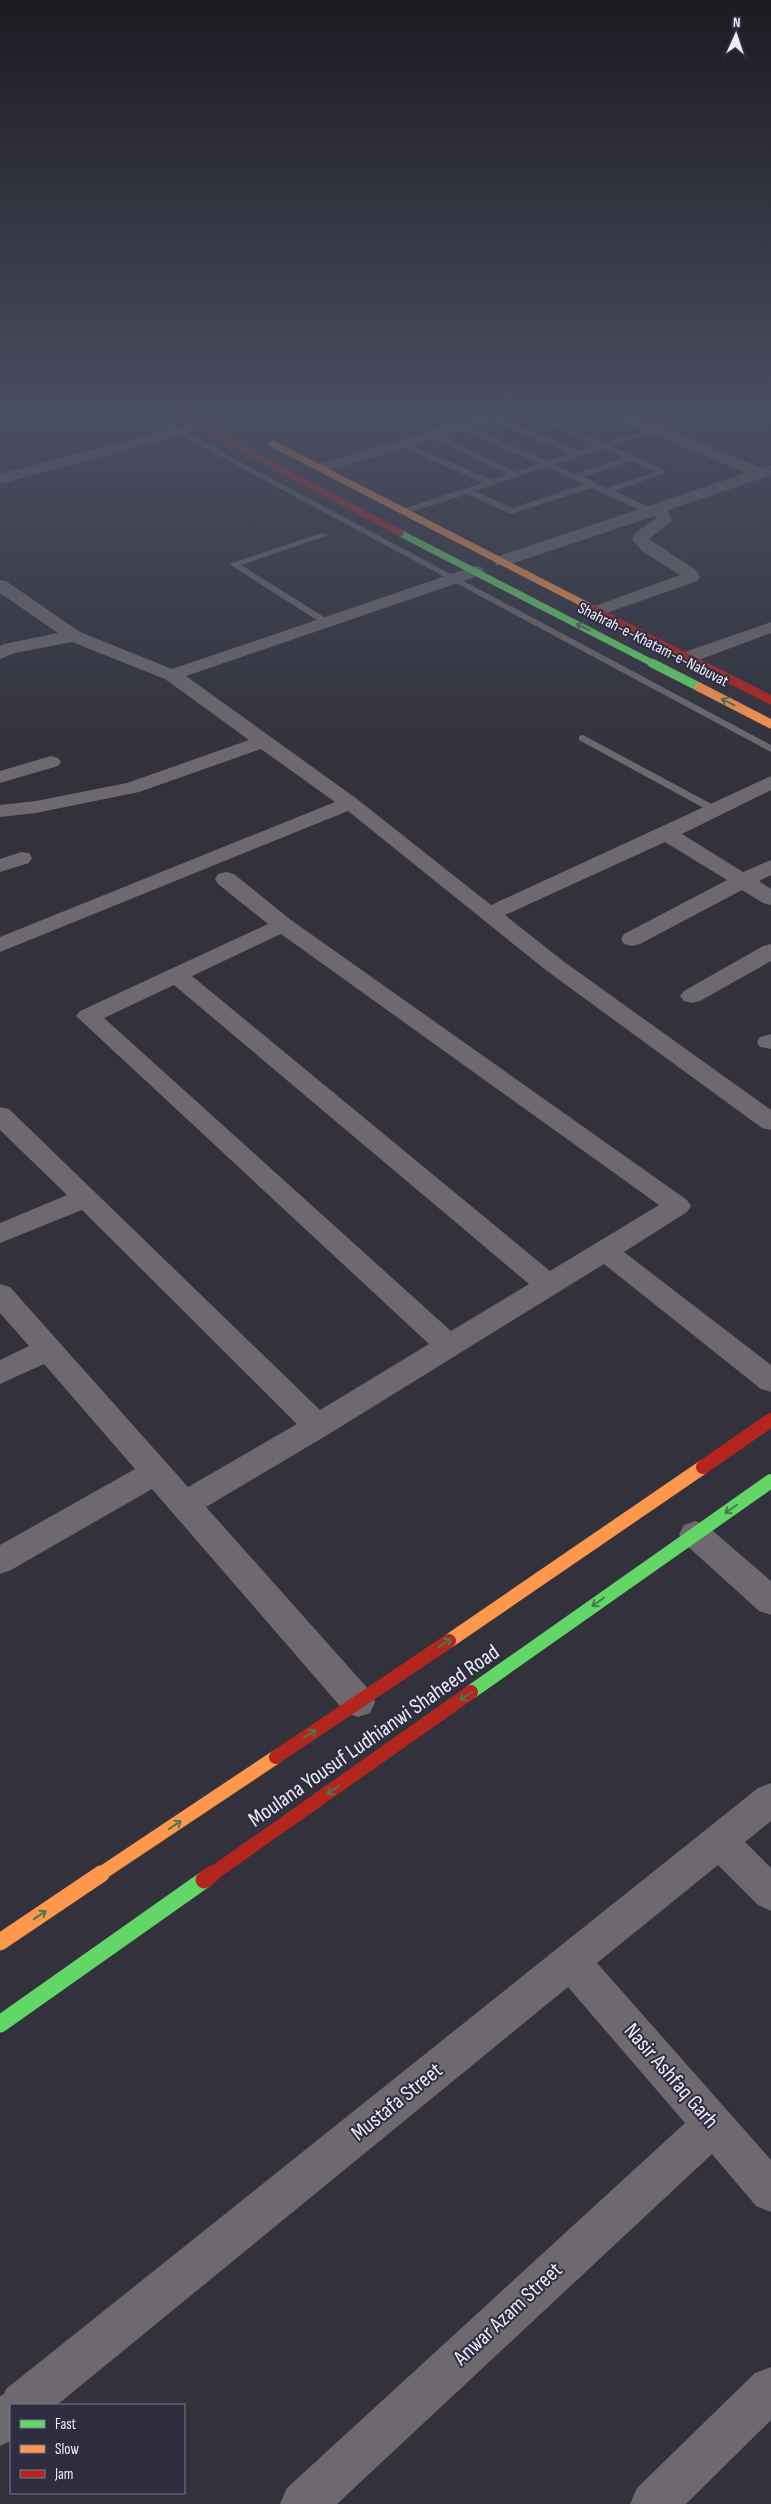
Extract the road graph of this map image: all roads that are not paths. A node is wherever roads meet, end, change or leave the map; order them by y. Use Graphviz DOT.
graph roads {
  1 [pos="363,530"];
  2 [pos="398,530"];
  3 [pos="441,530"];
  4 [pos="592,530"];
  5 [pos="651,530"];
  6 [pos="324,535"];
  7 [pos="502,561"];
  8 [pos="475,571"];
  9 [pos="454,578"];
  10 [pos="0,585"];
  11 [pos="29,604"];
  12 [pos="10,608"];
  13 [pos="598,611"];
  14 [pos="326,622"];
  15 [pos="771,627"];
  16 [pos="74,636"];
  17 [pos="0,652"];
  18 [pos="689,657"];
  19 [pos="172,675"];
  20 [pos="771,700"];
  21 [pos="771,724"];
  22 [pos="583,738"];
  23 [pos="264,741"];
  24 [pos="771,749"];
  25 [pos="51,762"];
  26 [pos="0,777"];
  27 [pos="771,782"];
  28 [pos="350,803"];
  29 [pos="715,810"];
  30 [pos="0,811"];
  31 [pos="666,834"];
  32 [pos="21,858"];
  33 [pos="0,866"];
  34 [pos="771,866"];
  35 [pos="226,879"];
  36 [pos="742,880"];
  37 [pos="771,898"];
  38 [pos="488,914"];
  39 [pos="283,925"];
  40 [pos="632,939"];
  41 [pos="0,945"];
  42 [pos="771,951"];
  43 [pos="176,975"];
  44 [pos="692,996"];
  45 [pos="2,1121"];
  46 [pos="771,1122"];
  47 [pos="86,1198"];
  48 [pos="0,1234"];
  49 [pos="605,1251"];
  50 [pos="548,1285"];
  51 [pos="0,1294"];
  52 [pos="449,1346"];
  53 [pos="48,1348"];
  54 [pos="0,1373"];
  55 [pos="771,1381"];
  56 [pos="771,1420"];
  57 [pos="318,1426"];
  58 [pos="156,1472"];
  59 [pos="771,1481"];
  60 [pos="183,1505"];
  61 [pos="695,1534"];
  62 [pos="0,1561"];
  63 [pos="771,1601"];
  64 [pos="358,1702"];
  65 [pos="771,1799"];
  66 [pos="719,1841"];
  67 [pos="771,1893"];
  68 [pos="0,1942"];
  69 [pos="570,1962"];
  70 [pos="0,2024"];
  71 [pos="712,2124"];
  72 [pos="771,2191"];
  73 [pos="771,2389"];
  74 [pos="23,2404"];
  75 [pos="10,2415"];
  76 [pos="0,2423"];
  77 [pos="302,2504"];
  78 [pos="653,2504"];
  1 -- 9 [label="lane"];
  2 -- 8 [label="main road, Shahrah-e-Khatam-e-Nabuvat"];
  3 -- 7 [label="main road, Shahrah-e-Khatam-e-Nabuvat"];
  4 -- 7 [label="street"];
  5 -- 13 [label="street"];
  6 -- 14 [label="lane"];
  7 -- 13 [label="main road, Shahrah-e-Khatam-e-Nabuvat"];
  8 -- 9 [label="street"];
  21 -- 8 [label="main road, Shahrah-e-Khatam-e-Nabuvat, one-way"];
  9 -- 14 [label="street"];
  9 -- 24 [label="lane"];
  10 -- 11 [label="street"];
  11 -- 12 [label="street"];
  11 -- 16 [label="street"];
  13 -- 18 [label="main road, Shahrah-e-Khatam-e-Nabuvat"];
  14 -- 19 [label="street"];
  15 -- 18 [label="street"];
  16 -- 17 [label="street"];
  16 -- 19 [label="street"];
  18 -- 20 [label="main road, Shahrah-e-Khatam-e-Nabuvat"];
  19 -- 23 [label="street"];
  22 -- 29 [label="lane"];
  23 -- 28 [label="street"];
  23 -- 30 [label="street"];
  25 -- 26 [label="street"];
  27 -- 29 [label="street"];
  28 -- 38 [label="street"];
  28 -- 41 [label="street"];
  29 -- 31 [label="street"];
  31 -- 36 [label="street"];
  31 -- 38 [label="street"];
  32 -- 33 [label="street"];
  34 -- 36 [label="street"];
  35 -- 39 [label="street"];
  36 -- 37 [label="street"];
  36 -- 40 [label="street"];
  38 -- 46 [label="street"];
  39 -- 43 [label="street"];
  39 -- 49 [label="street"];
  42 -- 44 [label="street"];
  43 -- 50 [label="street"];
  43 -- 52 [label="street"];
  45 -- 47 [label="street"];
  47 -- 48 [label="street"];
  47 -- 57 [label="street"];
  49 -- 50 [label="street"];
  49 -- 55 [label="street"];
  50 -- 52 [label="street"];
  51 -- 53 [label="street"];
  52 -- 57 [label="street"];
  53 -- 54 [label="street"];
  53 -- 58 [label="street"];
  64 -- 56 [label="main road, Moulana Yousuf Ludhianwi Shaheed Road, one-way"];
  57 -- 60 [label="street"];
  58 -- 60 [label="street"];
  58 -- 62 [label="street"];
  59 -- 61 [label="main road, Moulana Yousuf Ludhianwi Shaheed Road, one-way"];
  60 -- 64 [label="street"];
  61 -- 63 [label="street"];
  61 -- 70 [label="main road, Moulana Yousuf Ludhianwi Shaheed Road, one-way"];
  68 -- 64 [label="main road, Moulana Yousuf Ludhianwi Shaheed Road, one-way"];
  65 -- 66 [label="street, Mustafa Street"];
  66 -- 67 [label="street"];
  66 -- 69 [label="street, Mustafa Street"];
  69 -- 71 [label="street, Nasir Ashfaq Garh"];
  69 -- 74 [label="street, Mustafa Street"];
  71 -- 72 [label="street, Nasir Ashfaq Garh"];
  71 -- 77 [label="street, Аnwar Azam Street"];
  73 -- 78 [label="street"];
  75 -- 76 [label="street"];
}
